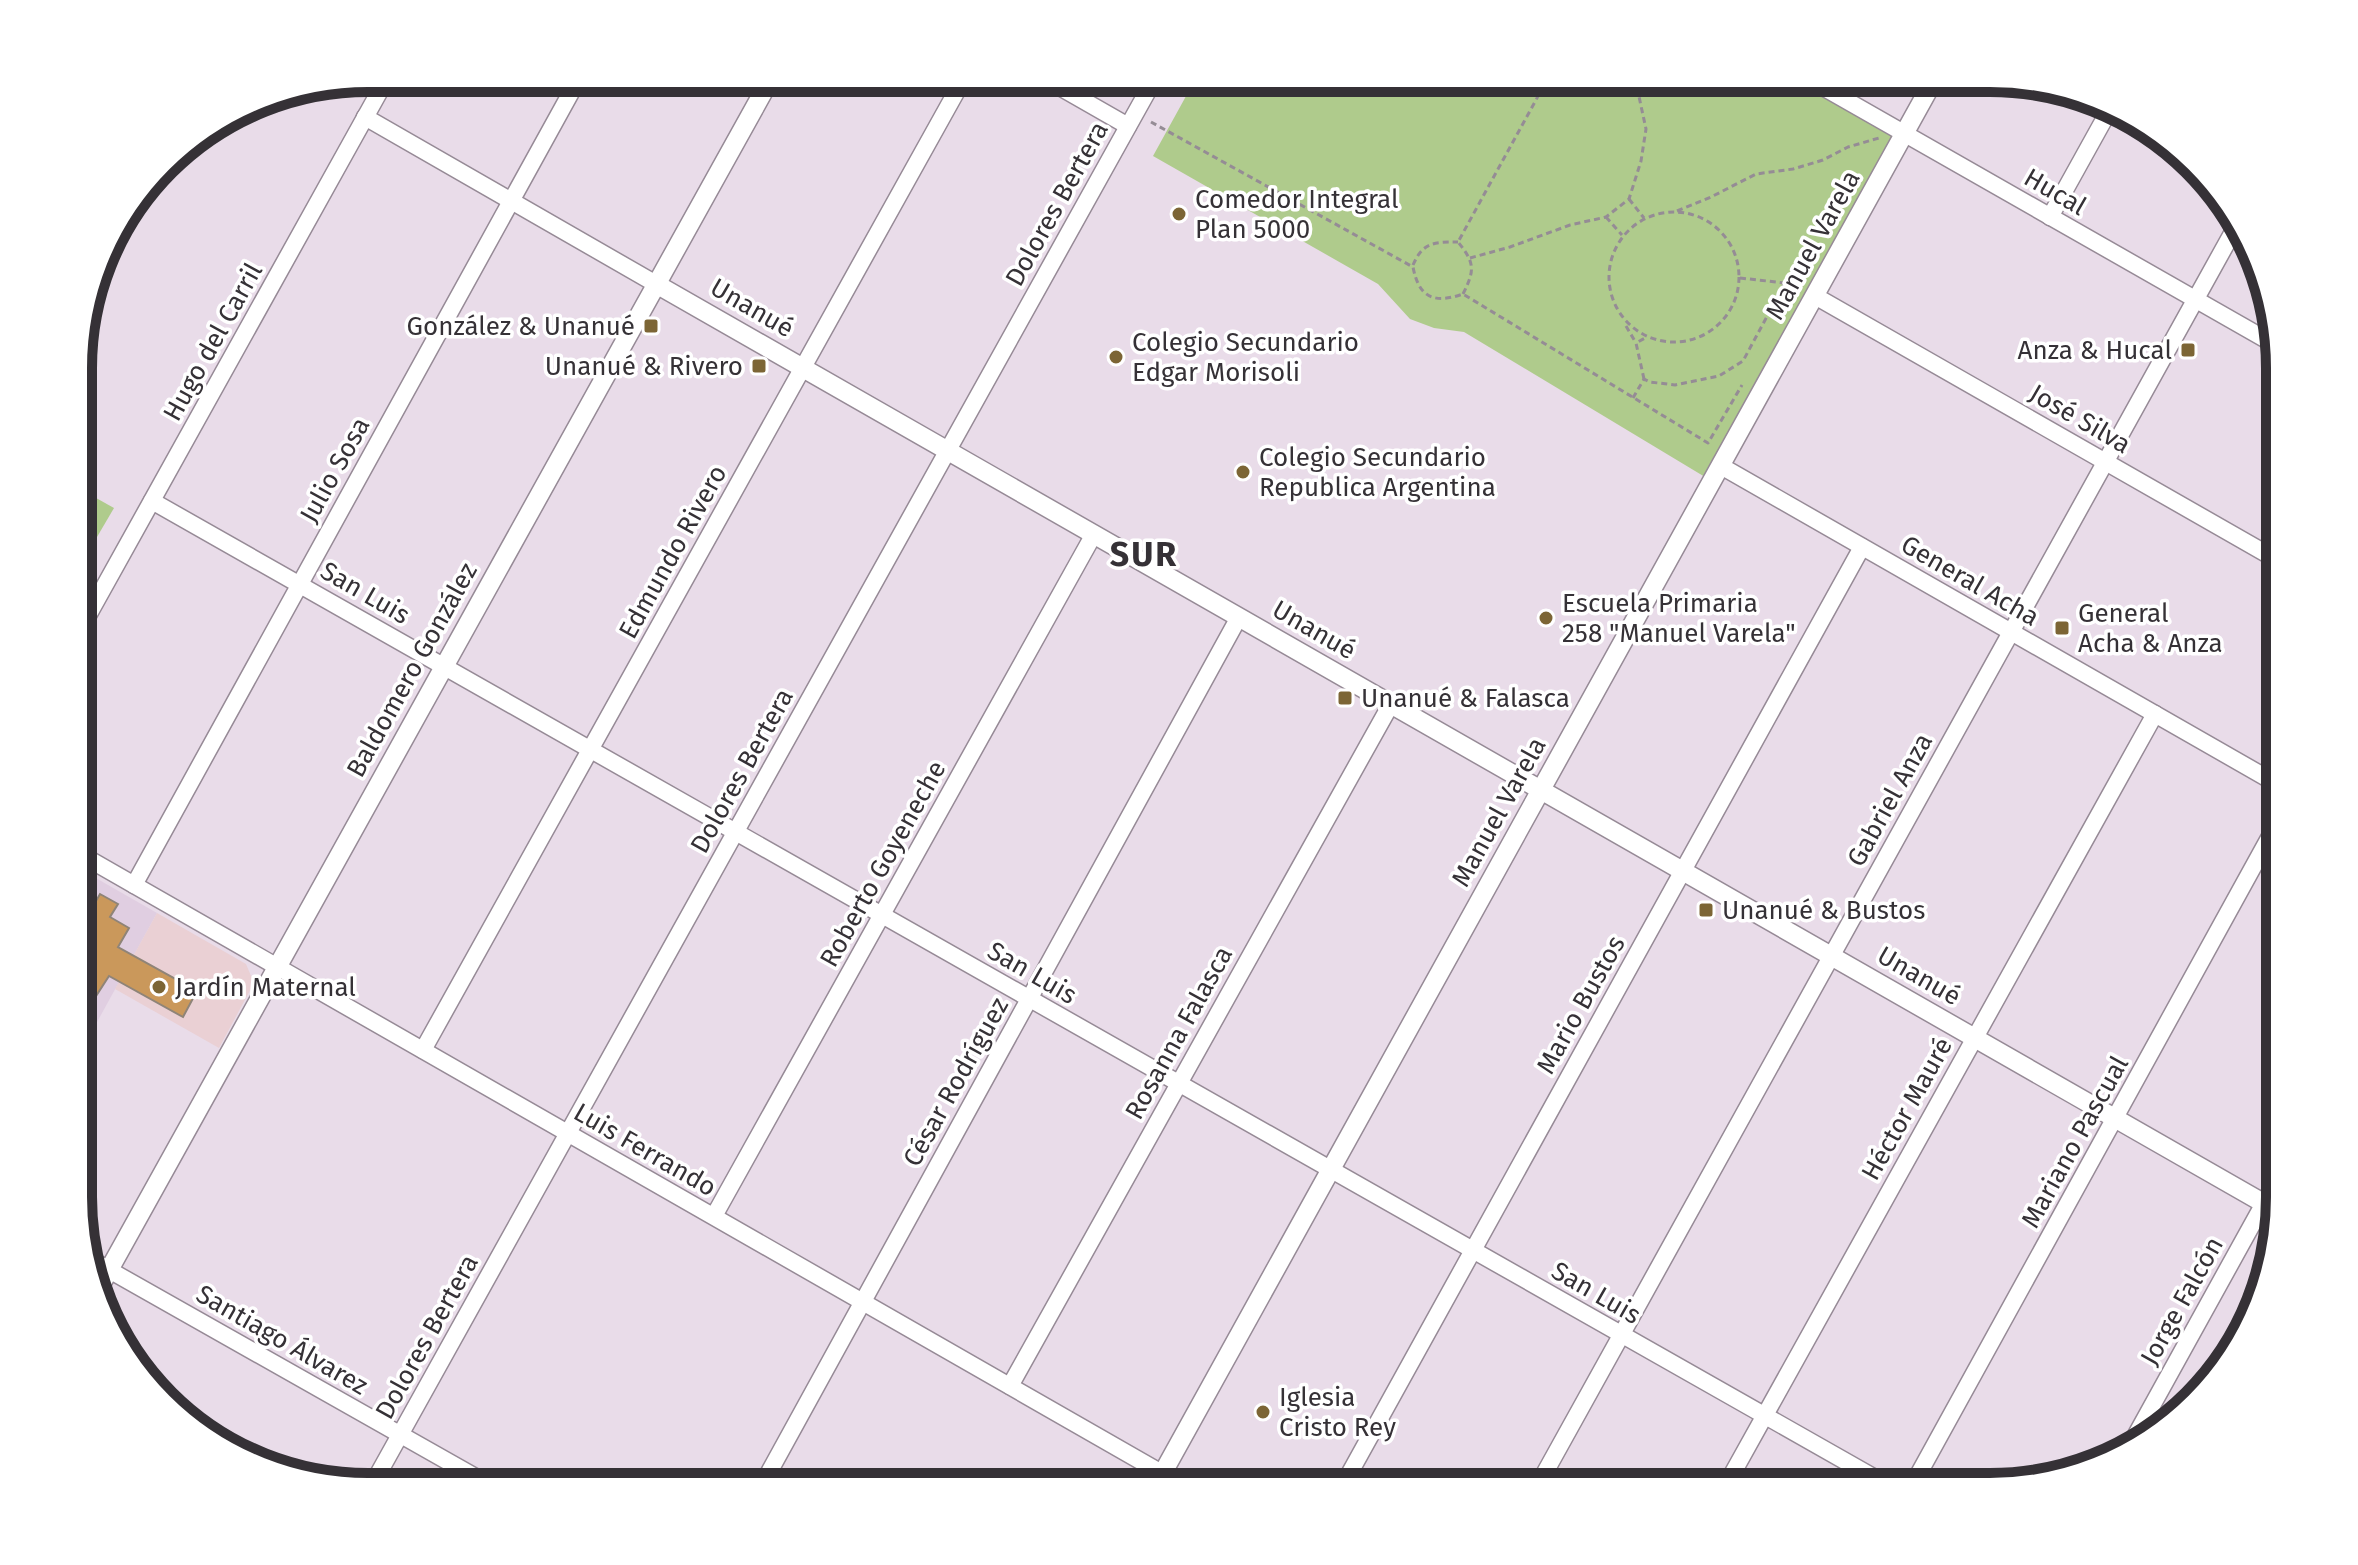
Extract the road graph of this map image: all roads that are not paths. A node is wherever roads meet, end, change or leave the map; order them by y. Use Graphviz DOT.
graph roads {
  1 [pos="379,92"];
  2 [pos="571,92"];
  3 [pos="763,92"];
  4 [pos="956,92"];
  5 [pos="1073,92"];
  6 [pos="1147,92"];
  7 [pos="1832,92"];
  8 [pos="1928,92"];
  9 [pos="365,117"];
  10 [pos="2105,117"];
  11 [pos="1132,120"];
  12 [pos="1905,134"];
  13 [pos="511,201"];
  14 [pos="2050,217"];
  15 [pos="2231,235"];
  16 [pos="656,284"];
  17 [pos="1806,292"];
  18 [pos="2196,300"];
  19 [pos="2264,338"];
  20 [pos="803,368"];
  21 [pos="948,451"];
  22 [pos="2106,462"];
  23 [pos="1721,466"];
  24 [pos="152,501"];
  25 [pos="1094,534"];
  26 [pos="1862,547"];
  27 [pos="2265,553"];
  28 [pos="300,584"];
  29 [pos="92,608"];
  30 [pos="1239,617"];
  31 [pos="2011,632"];
  32 [pos="444,666"];
  33 [pos="1391,704"];
  34 [pos="2155,714"];
  35 [pos="590,749"];
  36 [pos="2265,777"];
  37 [pos="1541,790"];
  38 [pos="736,832"];
  39 [pos="2265,845"];
  40 [pos="92,861"];
  41 [pos="1683,871"];
  42 [pos="134,885"];
  43 [pos="882,915"];
  44 [pos="1832,956"];
  45 [pos="277,967"];
  46 [pos="1029,998"];
  47 [pos="1975,1038"];
  48 [pos="423,1050"];
  49 [pos="1179,1083"];
  50 [pos="2115,1118"];
  51 [pos="568,1133"];
  52 [pos="1330,1169"];
  53 [pos="2265,1204"];
  54 [pos="714,1216"];
  55 [pos="2264,1221"];
  56 [pos="1473,1250"];
  57 [pos="100,1265"];
  58 [pos="109,1270"];
  59 [pos="105,1278"];
  60 [pos="862,1301"];
  61 [pos="1621,1335"];
  62 [pos="1010,1386"];
  63 [pos="1764,1416"];
  64 [pos="2141,1427"];
  65 [pos="400,1435"];
  66 [pos="1350,1472"];
  67 [pos="1545,1472"];
  68 [pos="1733,1472"];
  69 [pos="1864,1472"];
  70 [pos="1920,1472"];
  71 [pos="379,1473"];
  72 [pos="468,1473"];
  73 [pos="769,1473"];
  74 [pos="1146,1473"];
  75 [pos="1162,1473"];
  1 -- 9 [label="street, Hugo del Carril"];
  2 -- 13 [label="street, Julio Sosa"];
  3 -- 16 [label="street, Baldomero González"];
  4 -- 20 [label="street, Edmundo Rivero"];
  5 -- 11 [label="street"];
  6 -- 11 [label="street, Dolores Bertera"];
  7 -- 12 [label="street, Hucal"];
  8 -- 12 [label="street, Manuel Varela"];
  9 -- 13 [label="street, Unanué"];
  9 -- 24 [label="street, Hugo del Carril"];
  10 -- 14 [label="street"];
  11 -- 21 [label="street, Dolores Bertera"];
  12 -- 14 [label="street, Hucal"];
  12 -- 17 [label="street, Manuel Varela"];
  13 -- 16 [label="street, Unanué"];
  13 -- 28 [label="street, Julio Sosa"];
  14 -- 18 [label="street, Hucal"];
  15 -- 18 [label="street, Gabriel Anza"];
  16 -- 20 [label="street, Unanué"];
  16 -- 32 [label="street, Baldomero González"];
  17 -- 22 [label="street, José Silva"];
  17 -- 23 [label="street, Manuel Varela"];
  18 -- 19 [label="street, Hucal"];
  18 -- 22 [label="street, Gabriel Anza"];
  20 -- 21 [label="street, Unanué"];
  20 -- 35 [label="street, Edmundo Rivero"];
  21 -- 25 [label="street, Unanué"];
  21 -- 38 [label="street, Dolores Bertera"];
  22 -- 27 [label="street, José Silva"];
  22 -- 31 [label="street, Gabriel Anza"];
  23 -- 26 [label="street, General Acha"];
  23 -- 37 [label="street, Manuel Varela"];
  24 -- 28 [label="street, San Luis"];
  24 -- 29 [label="street, Hugo del Carril"];
  25 -- 30 [label="street, Unanué"];
  25 -- 43 [label="street, Roberto Goyeneche"];
  26 -- 31 [label="street, General Acha"];
  26 -- 41 [label="street, Mario Bustos"];
  28 -- 32 [label="street, San Luis"];
  28 -- 42 [label="street, Julio Sosa"];
  30 -- 33 [label="street, Unanué"];
  30 -- 46 [label="street, César Rodríguez"];
  31 -- 34 [label="street, General Acha"];
  31 -- 44 [label="street, Gabriel Anza"];
  32 -- 35 [label="street, San Luis"];
  32 -- 45 [label="street, Baldomero González"];
  33 -- 37 [label="street, Unanué"];
  33 -- 49 [label="street, Rosanna Falasca"];
  34 -- 36 [label="street, General Acha"];
  34 -- 47 [label="street, Héctor Mauré"];
  35 -- 38 [label="street, San Luis"];
  35 -- 48 [label="street, Edmundo Rivero"];
  37 -- 41 [label="street, Unanué"];
  37 -- 52 [label="street, Manuel Varela"];
  38 -- 43 [label="street, San Luis"];
  38 -- 51 [label="street, Dolores Bertera"];
  39 -- 50 [label="street, Mariano Pascual"];
  40 -- 42 [label="street, Luis Ferrando"];
  41 -- 44 [label="street, Unanué"];
  41 -- 56 [label="street, Mario Bustos"];
  42 -- 45 [label="street, Luis Ferrando"];
  43 -- 46 [label="street, San Luis"];
  43 -- 54 [label="street, Roberto Goyeneche"];
  44 -- 47 [label="street, Unanué"];
  44 -- 61 [label="street, Gabriel Anza"];
  45 -- 48 [label="street, Luis Ferrando"];
  45 -- 58 [label="street, Baldomero González"];
  46 -- 49 [label="street, San Luis"];
  46 -- 60 [label="street, César Rodríguez"];
  47 -- 50 [label="street, Unanué"];
  47 -- 63 [label="street, Héctor Mauré"];
  48 -- 51 [label="street, Luis Ferrando"];
  49 -- 52 [label="street, San Luis"];
  49 -- 62 [label="street, Rosanna Falasca"];
  50 -- 53 [label="street, Unanué"];
  50 -- 70 [label="street, Mariano Pascual"];
  51 -- 54 [label="street, Luis Ferrando"];
  51 -- 65 [label="street, Dolores Bertera"];
  52 -- 56 [label="street, San Luis"];
  52 -- 75 [label="street, Manuel Varela"];
  54 -- 60 [label="street, Luis Ferrando"];
  55 -- 64 [label="street, Jorge Falcón"];
  56 -- 61 [label="street, San Luis"];
  56 -- 66 [label="street, Mario Bustos"];
  57 -- 58 [label="street, Santiago Álvarez"];
  58 -- 59 [label="street, Baldomero González"];
  58 -- 65 [label="street, Santiago Álvarez"];
  60 -- 62 [label="street, Luis Ferrando"];
  60 -- 73 [label="street, César Rodríguez"];
  61 -- 63 [label="street, San Luis"];
  61 -- 67 [label="street, Gabriel Anza"];
  62 -- 74 [label="street, Luis Ferrando"];
  63 -- 68 [label="street, Héctor Mauré"];
  63 -- 69 [label="street, San Luis"];
  65 -- 71 [label="street, Dolores Bertera"];
  65 -- 72 [label="street, Santiago Álvarez"];
}
